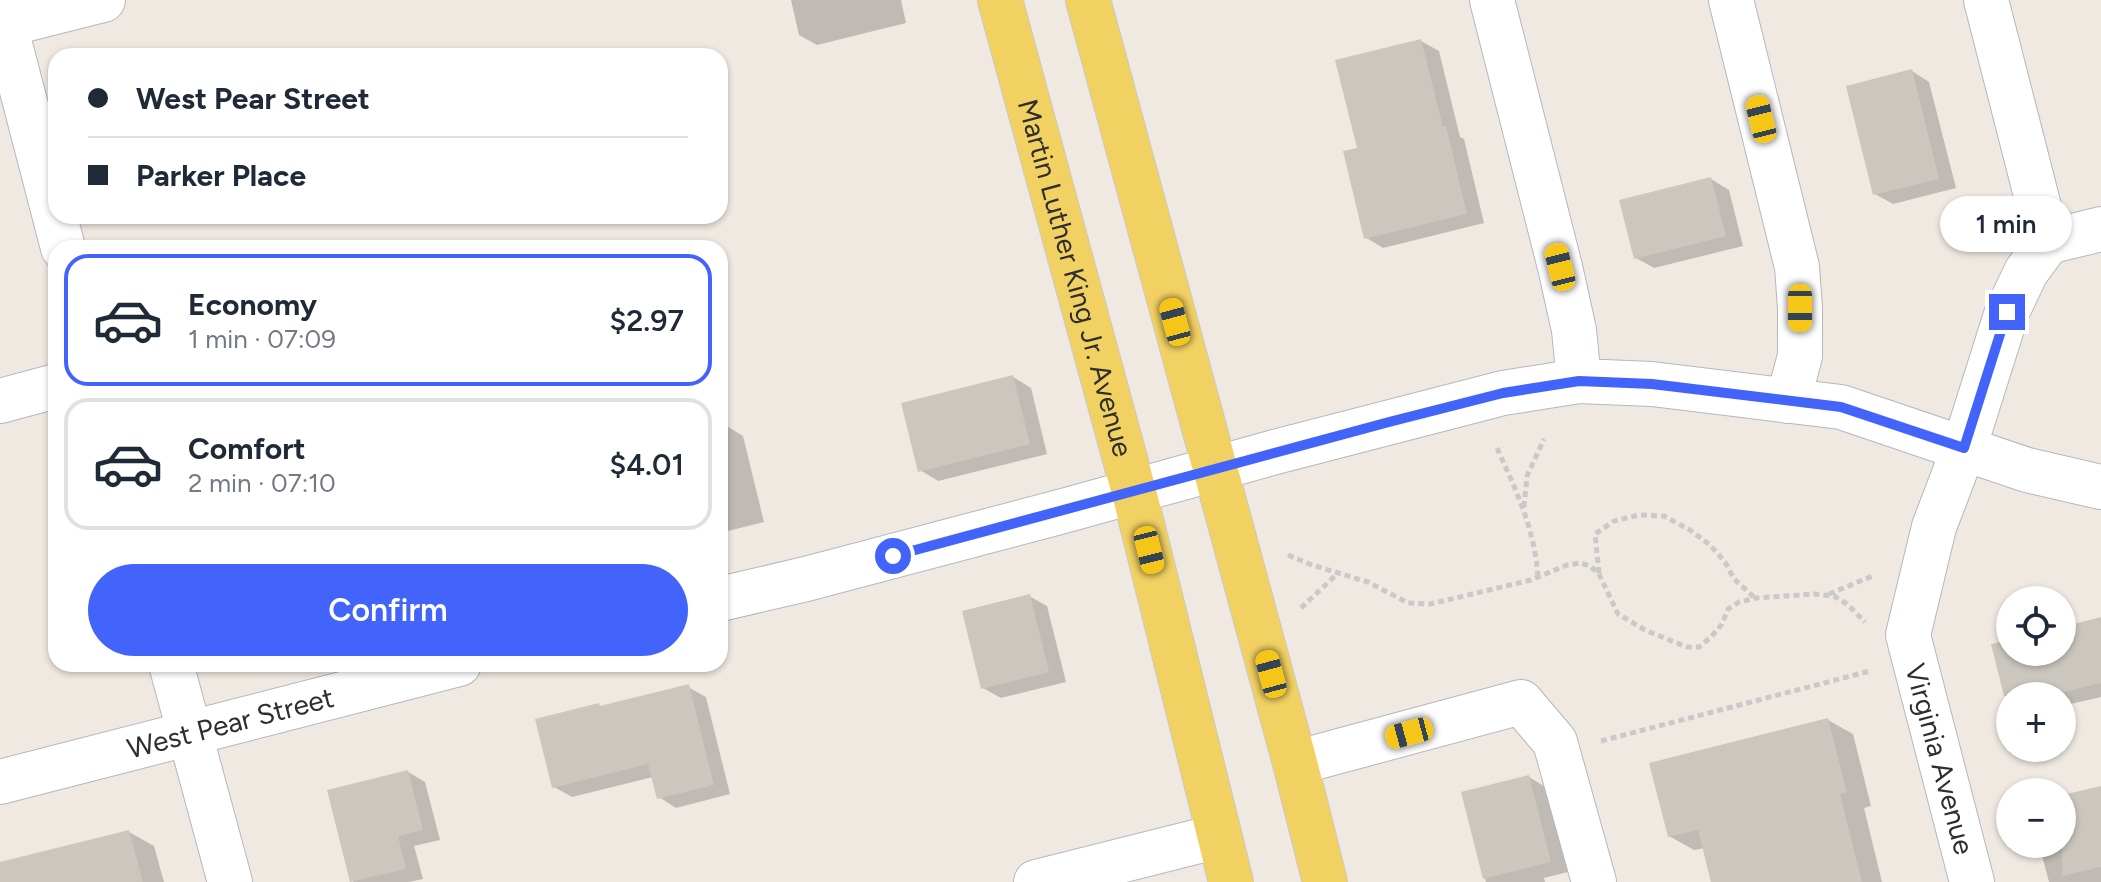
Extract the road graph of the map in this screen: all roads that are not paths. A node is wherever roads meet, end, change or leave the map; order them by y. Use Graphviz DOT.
graph roads {
  1 [pos="103,0"];
  2 [pos="1000,0"];
  3 [pos="1088,0"];
  4 [pos="1492,0"];
  5 [pos="1731,0"];
  6 [pos="1986,0"];
  7 [pos="2,19"];
  8 [pos="48,192"];
  9 [pos="2101,229"];
  10 [pos="2048,242"];
  11 [pos="1579,381"];
  12 [pos="48,388"];
  13 [pos="0,401"];
  14 [pos="1788,401"];
  15 [pos="1964,448"];
  16 [pos="1215,468"];
  17 [pos="2101,487"];
  18 [pos="1134,492"];
  19 [pos="728,597"];
  20 [pos="173,672"];
  21 [pos="428,672"];
  22 [pos="189,733"];
  23 [pos="1295,763"];
  24 [pos="0,782"];
  25 [pos="1219,836"];
  26 [pos="230,882"];
  27 [pos="1036,882"];
  28 [pos="1231,882"];
  29 [pos="1325,882"];
  30 [pos="1594,882"];
  31 [pos="1972,882"];
  1 -- 7 [label="street"];
  2 -- 18 [label="main road, Martin Luther King Jr. Avenue"];
  3 -- 16 [label="main road"];
  4 -- 11 [label="street"];
  5 -- 14 [label="street"];
  6 -- 10 [label="street"];
  7 -- 8 [label="street"];
  9 -- 10 [label="street"];
  10 -- 15 [label="street"];
  11 -- 14 [label="street"];
  11 -- 16 [label="street"];
  12 -- 13 [label="street"];
  14 -- 15 [label="street"];
  15 -- 17 [label="street"];
  15 -- 31 [label="street, Virginia Avenue"];
  16 -- 18 [label="street"];
  16 -- 23 [label="main road"];
  18 -- 19 [label="street"];
  18 -- 25 [label="main road, Martin Luther King Jr. Avenue"];
  20 -- 22 [label="street"];
  21 -- 22 [label="street, West Pear Street"];
  22 -- 24 [label="street, West Pear Street"];
  22 -- 26 [label="street"];
  23 -- 29 [label="main road"];
  23 -- 30 [label="street"];
  25 -- 27 [label="street"];
  25 -- 28 [label="main road, Martin Luther King Jr. Avenue"];
}
